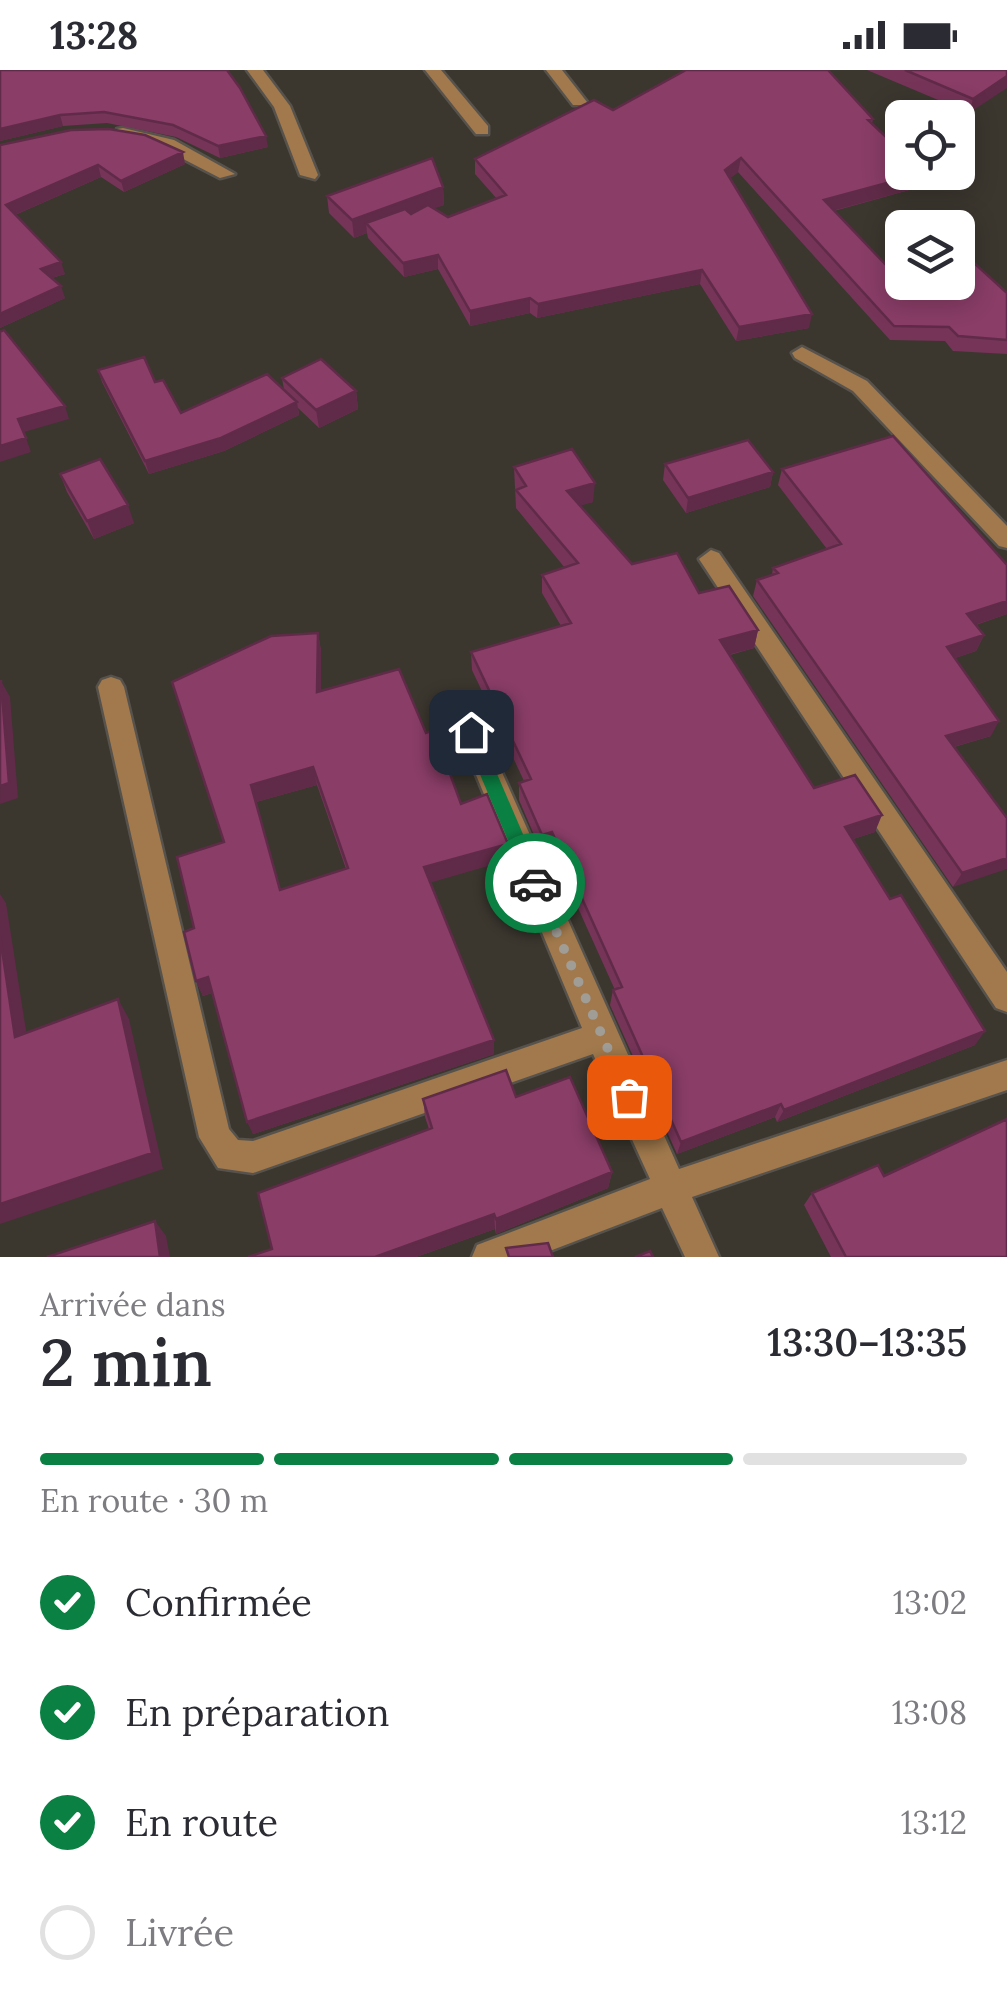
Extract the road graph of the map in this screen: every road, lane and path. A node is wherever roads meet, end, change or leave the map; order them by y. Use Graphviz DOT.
graph roads {
  1 [pos="254,70"];
  2 [pos="433,70"];
  3 [pos="554,70"];
  4 [pos="579,102"];
  5 [pos="482,130"];
  6 [pos="108,132"];
  7 [pos="226,174"];
  8 [pos="308,175"];
  9 [pos="802,353"];
  10 [pos="1007,540"];
  11 [pos="711,559"];
  12 [pos="111,687"];
  13 [pos="471,732"];
  14 [pos="1007,998"];
  15 [pos="600,1036"];
  16 [pos="1007,1075"];
  17 [pos="671,1188"];
  18 [pos="490,1257"];
  19 [pos="702,1257"];
  1 -- 8 [label="street"];
  2 -- 5 [label="street"];
  3 -- 4 [label="street"];
  6 -- 7 [label="street"];
  9 -- 10 [label="street"];
  11 -- 14 [label="street"];
  12 -- 15 [label="street"];
  13 -- 15 [label="street"];
  15 -- 17 [label="street"];
  16 -- 17 [label="street"];
  17 -- 18 [label="street"];
  17 -- 19 [label="street"];
}
